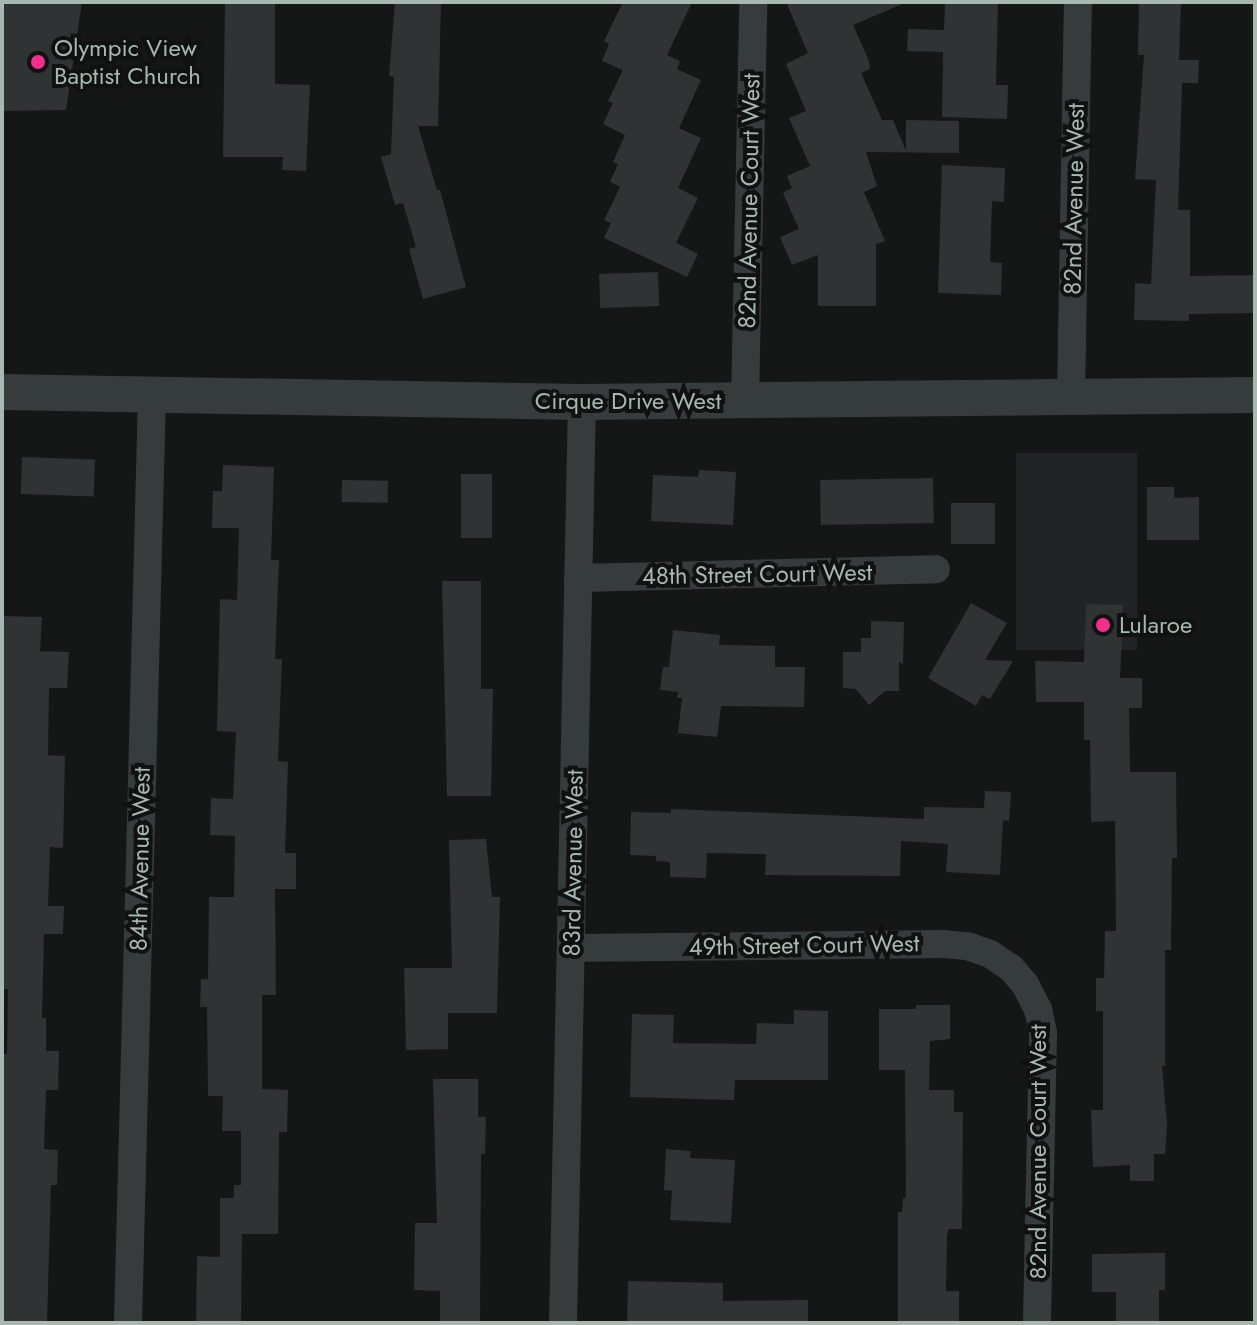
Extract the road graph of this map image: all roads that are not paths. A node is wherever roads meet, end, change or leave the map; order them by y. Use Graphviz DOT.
graph roads {
  1 [pos="753,2"];
  2 [pos="1078,2"];
  3 [pos="2,392"];
  4 [pos="152,394"];
  5 [pos="1255,395"];
  6 [pos="1071,397"];
  7 [pos="745,400"];
  8 [pos="582,402"];
  9 [pos="936,569"];
  10 [pos="578,578"];
  11 [pos="571,948"];
  12 [pos="1025,984"];
  13 [pos="128,1323"];
  14 [pos="563,1323"];
  15 [pos="1037,1323"];
  1 -- 7 [label="street, 82nd Avenue Court West"];
  2 -- 6 [label="street, 82nd Avenue West"];
  3 -- 4 [label="street, Cirque Drive West"];
  4 -- 8 [label="street, Cirque Drive West"];
  4 -- 13 [label="street, 84th Avenue West"];
  5 -- 6 [label="street, Cirque Drive West"];
  6 -- 7 [label="street, Cirque Drive West"];
  7 -- 8 [label="street, Cirque Drive West"];
  8 -- 10 [label="street, 83rd Avenue West"];
  9 -- 10 [label="street, 48th Street Court West"];
  10 -- 11 [label="street, 83rd Avenue West"];
  11 -- 12 [label="street, 49th Street Court West"];
  11 -- 14 [label="street, 83rd Avenue West"];
  12 -- 15 [label="street, 82nd Avenue Court West"];
}
